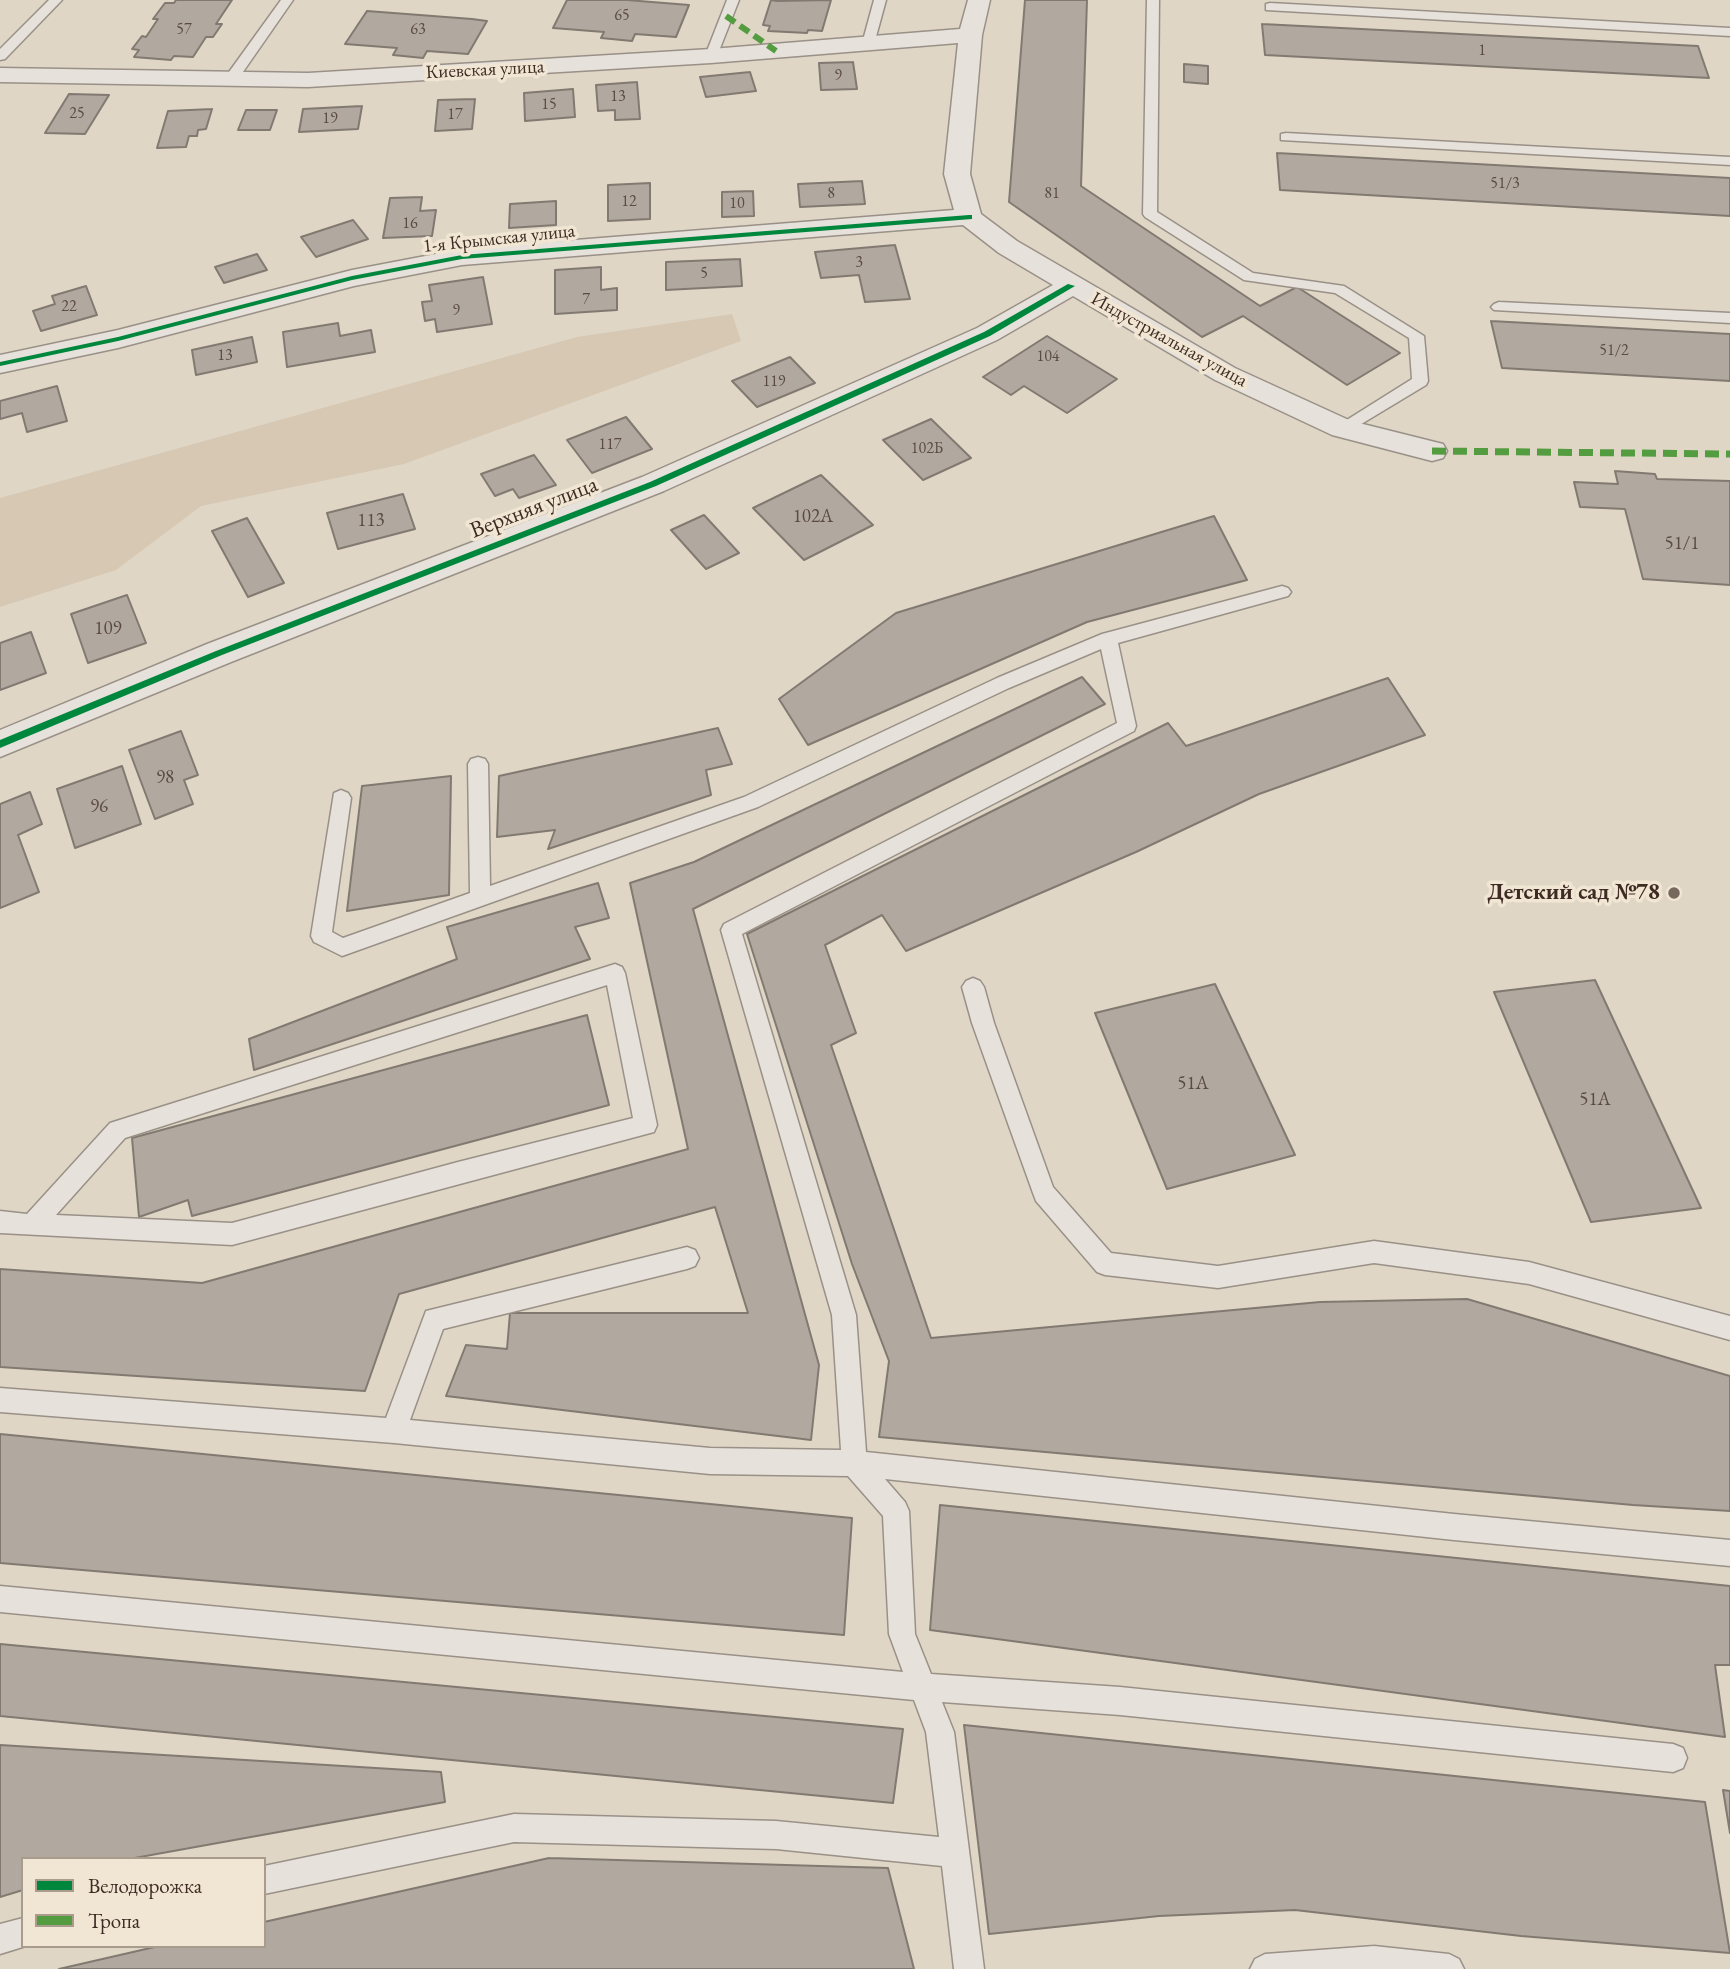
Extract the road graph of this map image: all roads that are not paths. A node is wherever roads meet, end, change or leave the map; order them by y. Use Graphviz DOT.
graph roads {
  1 [pos="56,0"];
  2 [pos="287,0"];
  3 [pos="733,0"];
  4 [pos="880,0"];
  5 [pos="979,0"];
  6 [pos="1153,0"];
  7 [pos="1270,7"];
  8 [pos="1730,32"];
  9 [pos="970,35"];
  10 [pos="868,44"];
  11 [pos="711,56"];
  12 [pos="0,57"];
  13 [pos="0,75"];
  14 [pos="231,79"];
  15 [pos="1286,137"];
  16 [pos="1730,161"];
  17 [pos="970,217"];
  18 [pos="1071,286"];
  19 [pos="1499,307"];
  20 [pos="1730,318"];
  21 [pos="0,363"];
  22 [pos="1342,428"];
  23 [pos="1432,451"];
  24 [pos="1282,592"];
  25 [pos="1108,639"];
  26 [pos="0,744"];
  27 [pos="478,764"];
  28 [pos="341,798"];
  29 [pos="480,900"];
  30 [pos="974,987"];
  31 [pos="0,1222"];
  32 [pos="32,1225"];
  33 [pos="687,1258"];
  34 [pos="1730,1328"];
  35 [pos="0,1400"];
  36 [pos="394,1430"];
  37 [pos="854,1463"];
  38 [pos="1730,1553"];
  39 [pos="0,1599"];
  40 [pos="922,1687"];
  41 [pos="1673,1758"];
  42 [pos="955,1853"];
  43 [pos="266,1880"];
  44 [pos="21,1933"];
  45 [pos="0,1938"];
  46 [pos="969,1969"];
  47 [pos="1265,1969"];
  48 [pos="1449,1969"];
  1 -- 12 [label="lane"];
  2 -- 14 [label="lane"];
  3 -- 11 [label="lane"];
  4 -- 10 [label="lane"];
  5 -- 9 [label="street"];
  6 -- 22 [label="lane"];
  7 -- 8 [label="lane"];
  9 -- 10 [label="street, Киевская улица"];
  9 -- 17 [label="street"];
  10 -- 11 [label="street, Киевская улица"];
  11 -- 14 [label="street, Киевская улица"];
  13 -- 14 [label="street, Киевская улица"];
  15 -- 16 [label="lane"];
  17 -- 18 [label="street, Индустриальная улица"];
  17 -- 21 [label="street, 1-я Крымская улица"];
  18 -- 22 [label="street, Индустриальная улица"];
  18 -- 26 [label="street, Верхняя улица"];
  19 -- 20 [label="lane"];
  22 -- 23 [label="street, Индустриальная улица"];
  24 -- 25 [label="lane"];
  25 -- 29 [label="lane"];
  25 -- 37 [label="lane"];
  27 -- 29 [label="lane"];
  28 -- 29 [label="lane"];
  30 -- 34 [label="lane"];
  31 -- 32 [label="lane"];
  32 -- 32 [label="lane"];
  33 -- 36 [label="lane"];
  35 -- 36 [label="lane"];
  36 -- 37 [label="lane"];
  37 -- 38 [label="lane"];
  37 -- 40 [label="lane"];
  39 -- 40 [label="lane"];
  40 -- 41 [label="lane"];
  40 -- 42 [label="lane"];
  42 -- 43 [label="lane"];
  42 -- 46 [label="lane"];
  44 -- 45 [label="lane"];
  47 -- 48 [label="lane"];
}
